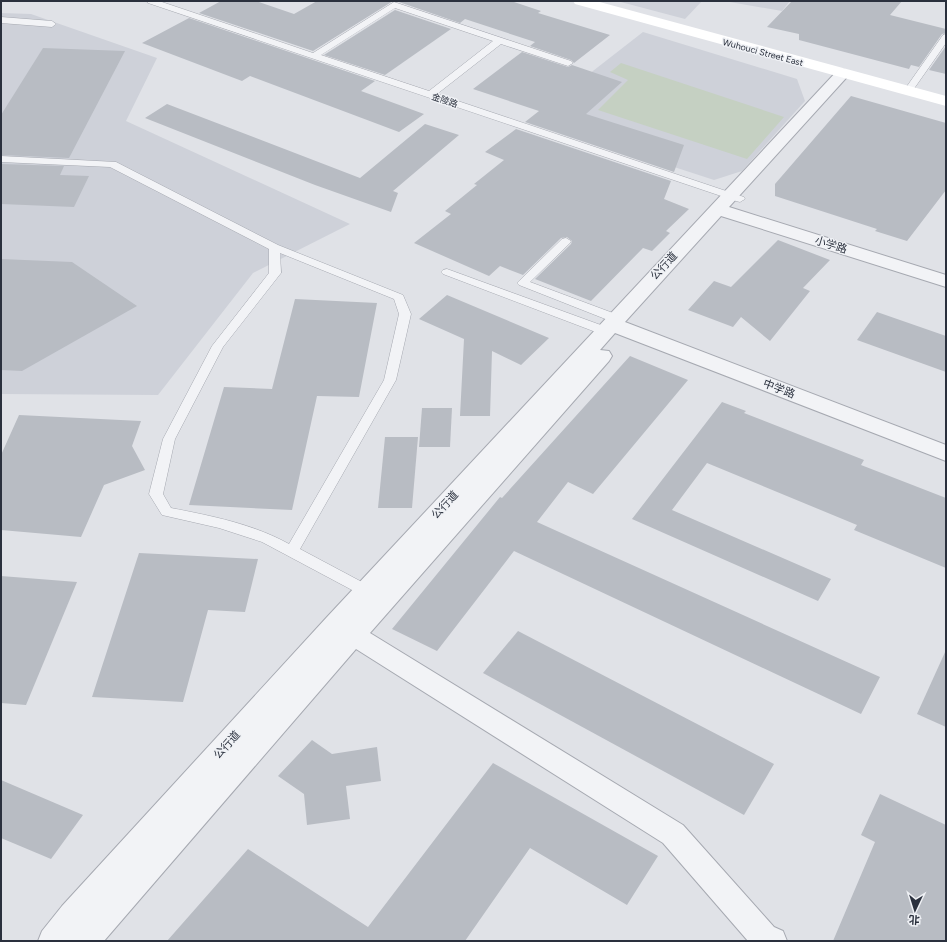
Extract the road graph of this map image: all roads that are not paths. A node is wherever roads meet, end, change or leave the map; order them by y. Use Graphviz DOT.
graph roads {
  1 [pos="151,1"];
  2 [pos="580,1"];
  3 [pos="1,20"];
  4 [pos="52,24"];
  5 [pos="946,37"];
  6 [pos="500,40"];
  7 [pos="314,56"];
  8 [pos="568,63"];
  9 [pos="847,75"];
  10 [pos="908,91"];
  11 [pos="430,95"];
  12 [pos="946,101"];
  13 [pos="1,159"];
  14 [pos="728,204"];
  15 [pos="566,241"];
  16 [pos="274,247"];
  17 [pos="447,272"];
  18 [pos="946,281"];
  19 [pos="615,326"];
  20 [pos="946,453"];
  21 [pos="292,551"];
  22 [pos="375,596"];
  23 [pos="345,629"];
  24 [pos="54,941"];
  25 [pos="85,941"];
  26 [pos="772,941"];
  1 -- 7 [label="lane, 金陵路"];
  2 -- 9 [label="street, Wuhouci Street East"];
  3 -- 4 [label="lane"];
  5 -- 10 [label="lane"];
  6 -- 7 [label="lane"];
  6 -- 8 [label="lane"];
  6 -- 11 [label="lane"];
  7 -- 11 [label="lane, 金陵路"];
  9 -- 10 [label="street, Wuhouci Street East"];
  9 -- 14 [label="street, 公行道"];
  10 -- 12 [label="street, Wuhouci Street East"];
  11 -- 14 [label="lane, 金陵路"];
  13 -- 16 [label="lane"];
  14 -- 18 [label="street, 小学路"];
  14 -- 19 [label="street, 公行道"];
  15 -- 19 [label="lane"];
  16 -- 21 [label="lane"];
  16 -- 21 [label="lane"];
  17 -- 19 [label="lane"];
  19 -- 20 [label="street, 中学路"];
  19 -- 22 [label="street, 公行道"];
  21 -- 22 [label="lane"];
  22 -- 23 [label="street, 公行道"];
  23 -- 24 [label="street, 公行道"];
  23 -- 25 [label="street, 公行道"];
  23 -- 26 [label="street"];
}
